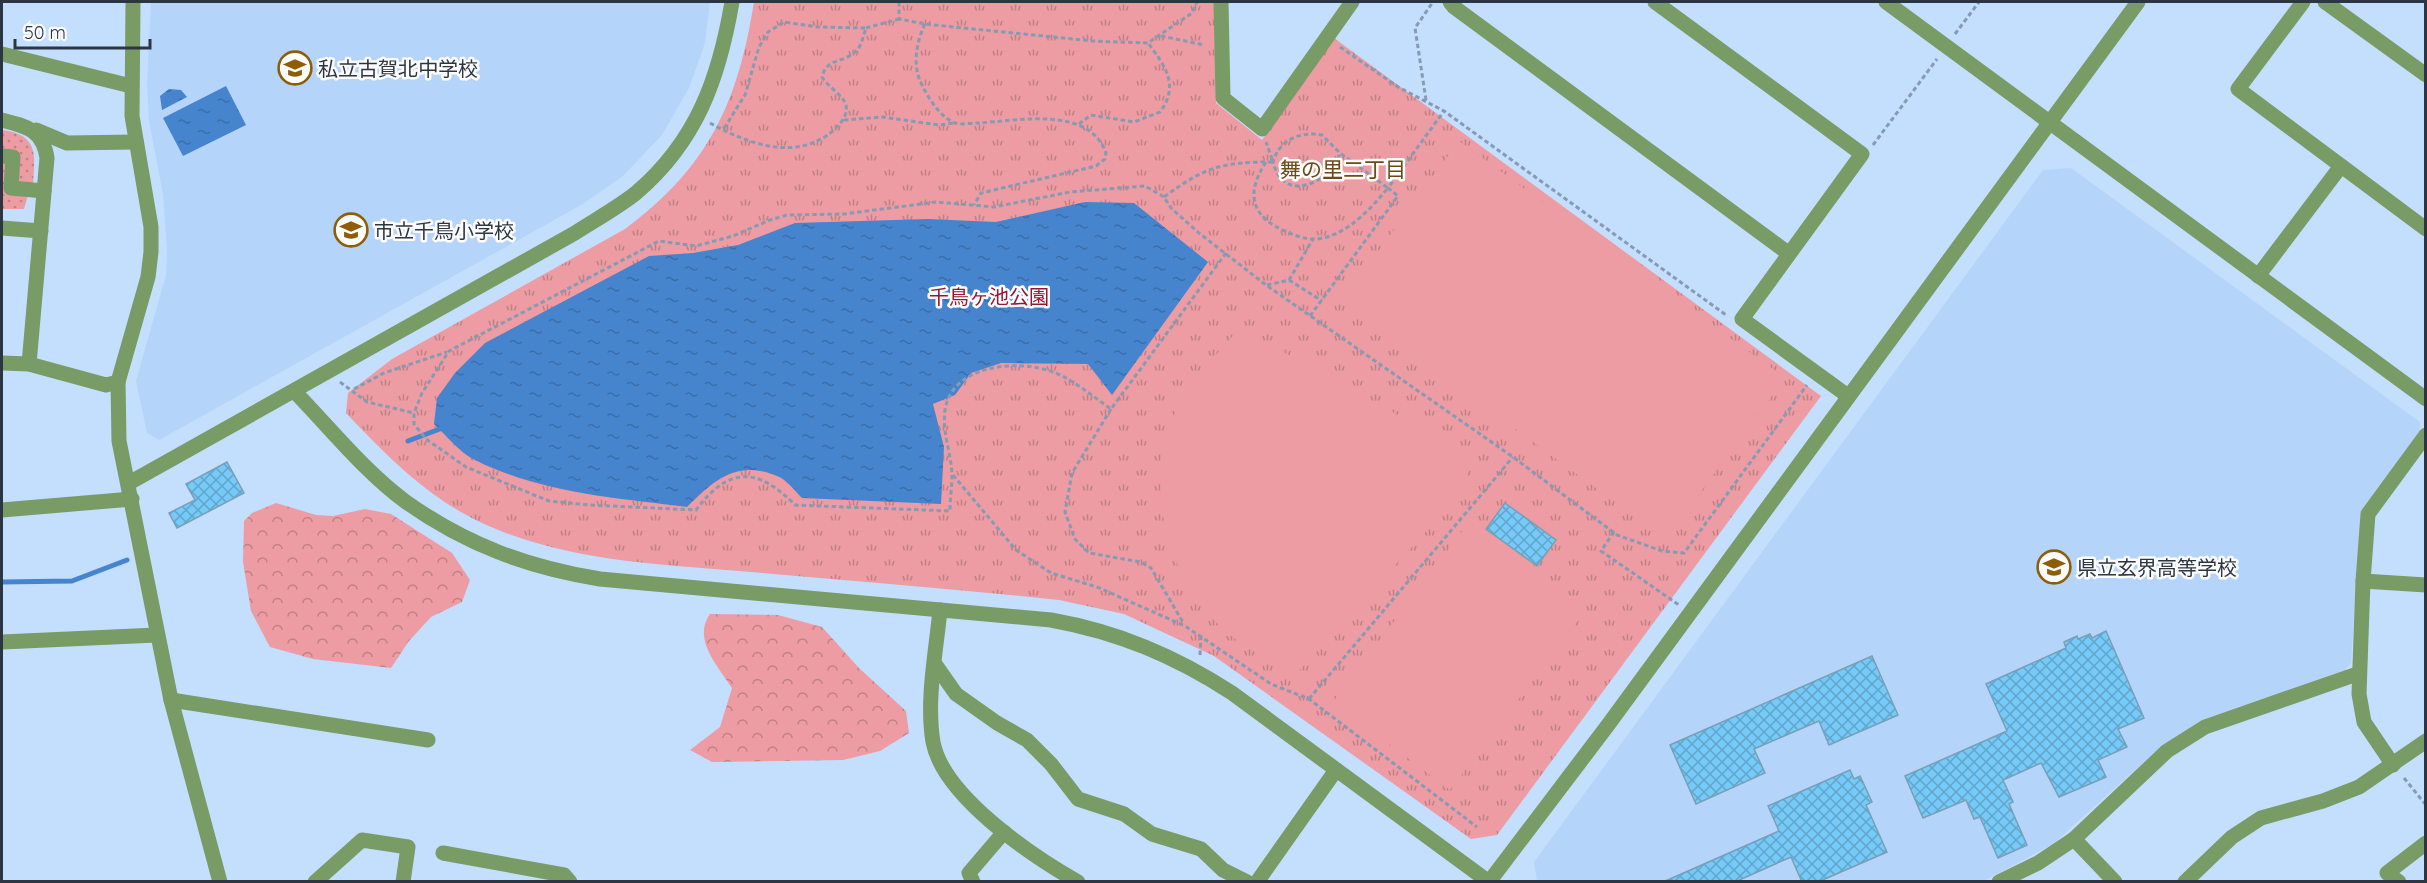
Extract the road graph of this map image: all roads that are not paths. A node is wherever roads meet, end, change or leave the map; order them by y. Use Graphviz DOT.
graph roads {
  1 [pos="133,2"];
  2 [pos="732,2"];
  3 [pos="1221,2"];
  4 [pos="1353,2"];
  5 [pos="1450,2"];
  6 [pos="1655,2"];
  7 [pos="1886,2"];
  8 [pos="2138,2"];
  9 [pos="2303,2"];
  10 [pos="2325,2"];
  11 [pos="2,54"];
  12 [pos="2426,75"];
  13 [pos="131,86"];
  14 [pos="2,120"];
  15 [pos="2049,122"];
  16 [pos="25,125"];
  17 [pos="136,142"];
  18 [pos="2,156"];
  19 [pos="2341,166"];
  20 [pos="44,191"];
  21 [pos="2,228"];
  22 [pos="2426,229"];
  23 [pos="41,231"];
  24 [pos="1788,254"];
  25 [pos="2258,276"];
  26 [pos="2,363"];
  27 [pos="29,364"];
  28 [pos="118,382"];
  29 [pos="295,392"];
  30 [pos="1848,396"];
  31 [pos="2426,399"];
  32 [pos="2426,435"];
  33 [pos="129,483"];
  34 [pos="132,499"];
  35 [pos="2,510"];
  36 [pos="2363,581"];
  37 [pos="2426,585"];
  38 [pos="940,610"];
  39 [pos="157,635"];
  40 [pos="2,642"];
  41 [pos="935,664"];
  42 [pos="2357,674"];
  43 [pos="171,700"];
  44 [pos="428,740"];
  45 [pos="2426,741"];
  46 [pos="2393,765"];
  47 [pos="1336,770"];
  48 [pos="1004,832"];
  49 [pos="2074,838"];
  50 [pos="2426,843"];
  51 [pos="443,853"];
  52 [pos="220,882"];
  53 [pos="315,882"];
  54 [pos="403,882"];
  55 [pos="570,882"];
  56 [pos="973,882"];
  57 [pos="1078,882"];
  58 [pos="1247,882"];
  59 [pos="1257,882"];
  60 [pos="1999,882"];
  61 [pos="2115,882"];
  62 [pos="2186,882"];
  63 [pos="2399,882"];
  1 -- 13 [label="street"];
  2 -- 29 [label="street"];
  3 -- 4 [label="street"];
  5 -- 24 [label="street"];
  6 -- 24 [label="street"];
  7 -- 15 [label="street"];
  8 -- 15 [label="street"];
  9 -- 19 [label="street"];
  10 -- 12 [label="street"];
  11 -- 13 [label="street"];
  13 -- 17 [label="street"];
  14 -- 16 [label="street"];
  15 -- 25 [label="street"];
  15 -- 30 [label="street"];
  16 -- 17 [label="street"];
  16 -- 20 [label="street"];
  17 -- 28 [label="street"];
  18 -- 20 [label="street"];
  19 -- 22 [label="street"];
  19 -- 25 [label="street"];
  20 -- 23 [label="street"];
  21 -- 23 [label="street"];
  23 -- 27 [label="street"];
  24 -- 30 [label="street"];
  25 -- 31 [label="street"];
  26 -- 27 [label="street"];
  27 -- 28 [label="street"];
  28 -- 33 [label="street"];
  29 -- 33 [label="street"];
  29 -- 38 [label="street"];
  30 -- 47 [label="street"];
  32 -- 36 [label="street"];
  33 -- 34 [label="street"];
  34 -- 35 [label="street"];
  34 -- 39 [label="street"];
  36 -- 37 [label="street"];
  36 -- 42 [label="street"];
  38 -- 41 [label="street"];
  38 -- 47 [label="street"];
  39 -- 40 [label="street"];
  39 -- 43 [label="street"];
  41 -- 48 [label="street"];
  41 -- 58 [label="street"];
  42 -- 46 [label="street"];
  42 -- 49 [label="street"];
  43 -- 44 [label="street"];
  43 -- 52 [label="street"];
  45 -- 46 [label="street"];
  46 -- 62 [label="street"];
  47 -- 59 [label="street"];
  48 -- 56 [label="street"];
  48 -- 57 [label="street"];
  49 -- 60 [label="street"];
  49 -- 61 [label="street"];
  50 -- 63 [label="street"];
  51 -- 55 [label="street"];
  53 -- 54 [label="street"];
}
